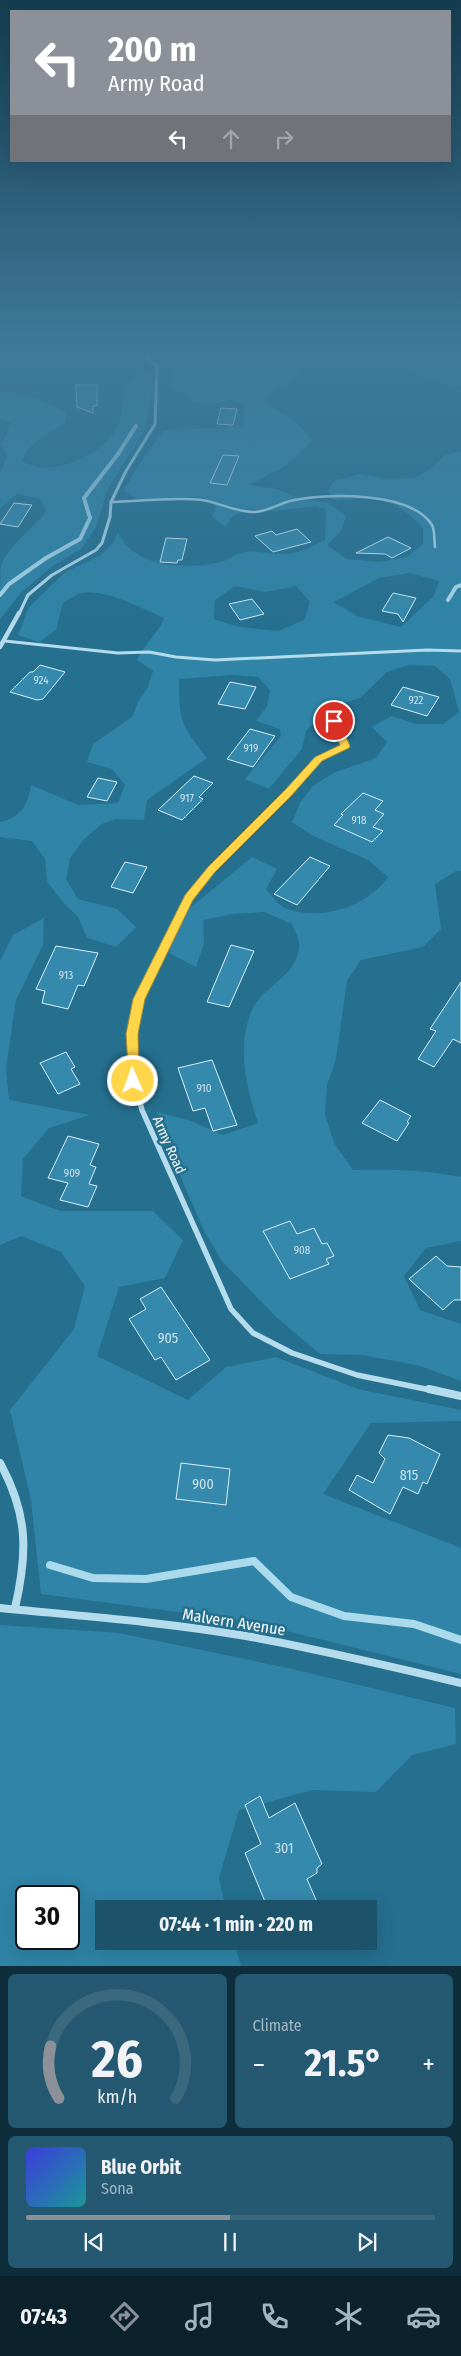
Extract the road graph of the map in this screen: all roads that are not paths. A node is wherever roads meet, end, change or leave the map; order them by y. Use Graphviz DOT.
graph roads {
  1 [pos="140,448"];
  2 [pos="110,502"];
  3 [pos="434,547"];
  4 [pos="5,641"];
  5 [pos="0,647"];
  6 [pos="461,651"];
  7 [pos="334,721"];
  8 [pos="461,1396"];
  9 [pos="0,1463"];
  10 [pos="0,1608"];
  11 [pos="15,1608"];
  12 [pos="461,1683"];
  1 -- 2 [label="street"];
  2 -- 3 [label="lane"];
  2 -- 4 [label="street"];
  4 -- 5 [label="street"];
  4 -- 6 [label="lane"];
  7 -- 8 [label="street, Army Road"];
  9 -- 11 [label="street"];
  10 -- 11 [label="street, Malvern Avenue"];
  11 -- 12 [label="street, Malvern Avenue"];
}
